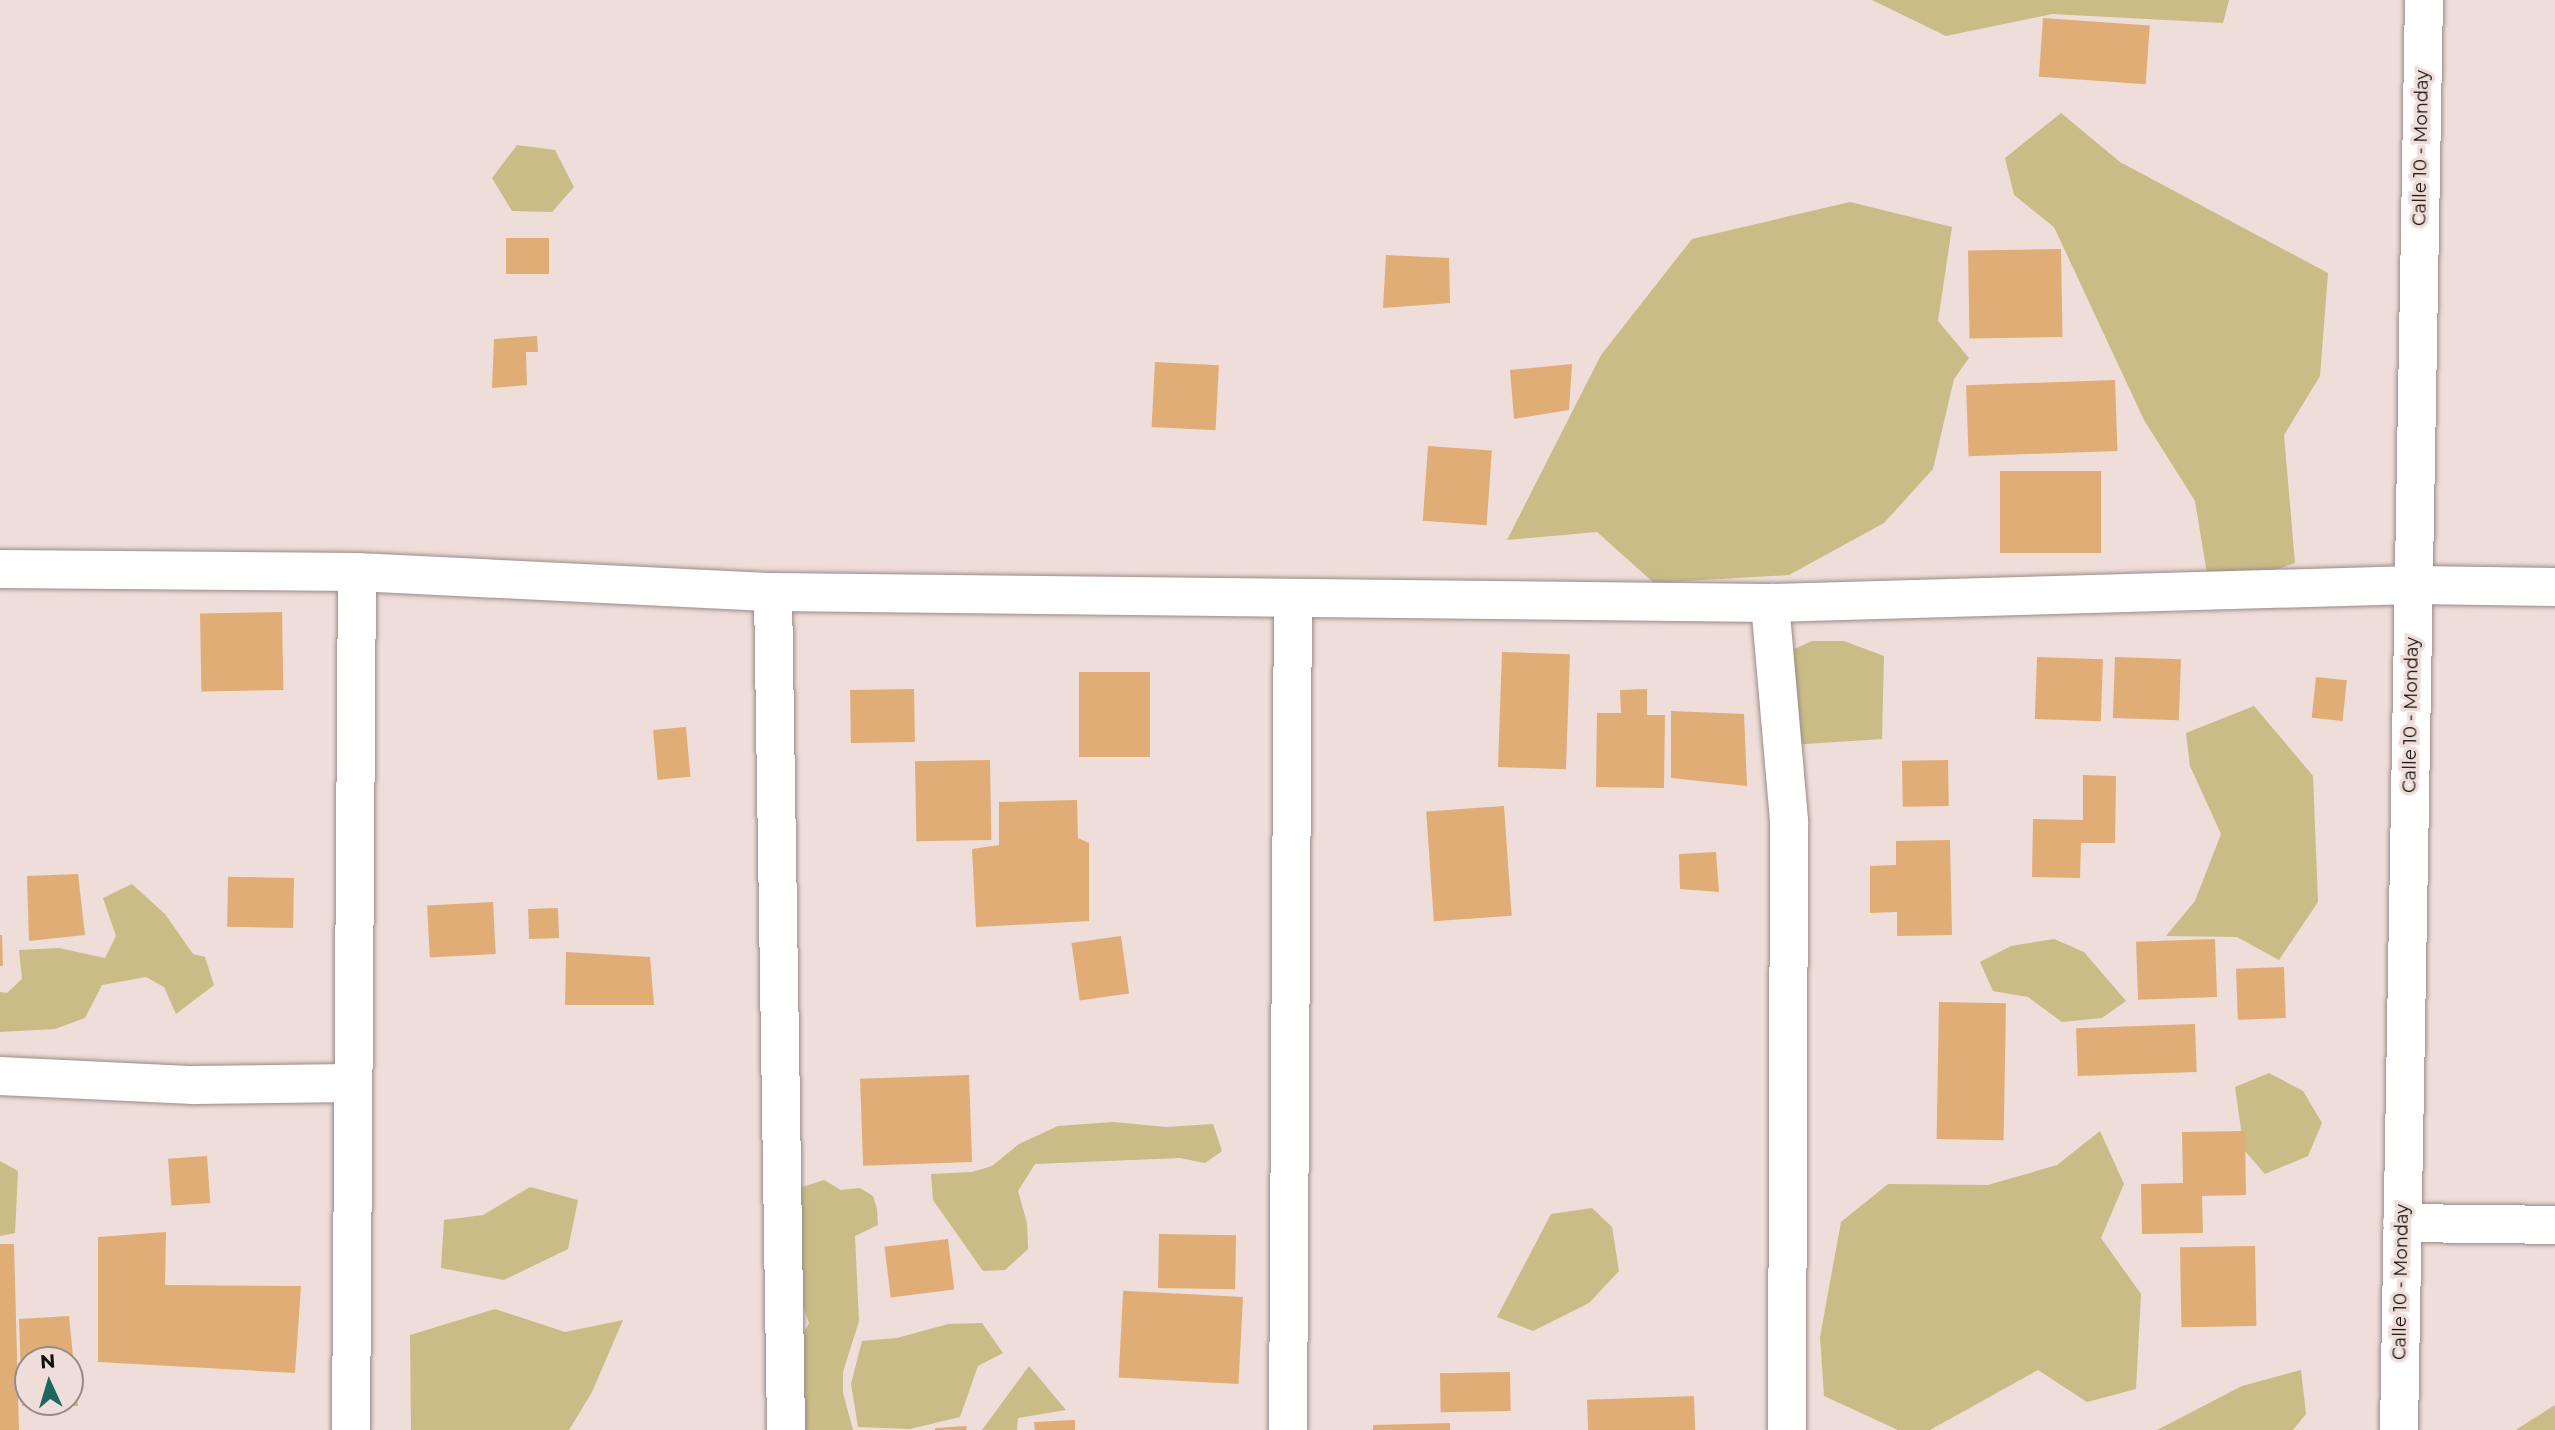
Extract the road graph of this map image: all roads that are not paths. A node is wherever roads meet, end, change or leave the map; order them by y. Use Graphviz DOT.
graph roads {
  1 [pos="2424,0"];
  2 [pos="0,569"];
  3 [pos="358,572"];
  4 [pos="2414,585"];
  5 [pos="2555,587"];
  6 [pos="773,592"];
  7 [pos="1293,599"];
  8 [pos="1770,603"];
  9 [pos="0,1076"];
  10 [pos="353,1083"];
  11 [pos="2402,1223"];
  12 [pos="2555,1225"];
  13 [pos="351,1430"];
  14 [pos="786,1430"];
  15 [pos="1289,1430"];
  16 [pos="1787,1430"];
  17 [pos="2399,1430"];
  1 -- 4 [label="street, Calle 10 - Monday"];
  2 -- 3 [label="street"];
  3 -- 6 [label="street"];
  3 -- 10 [label="street"];
  4 -- 5 [label="street"];
  4 -- 8 [label="street"];
  4 -- 11 [label="street, Calle 10 - Monday"];
  6 -- 7 [label="street"];
  6 -- 14 [label="street"];
  7 -- 8 [label="street"];
  7 -- 15 [label="street"];
  8 -- 16 [label="street"];
  9 -- 10 [label="street"];
  10 -- 13 [label="street"];
  11 -- 12 [label="street"];
  11 -- 17 [label="street, Calle 10 - Monday"];
}
